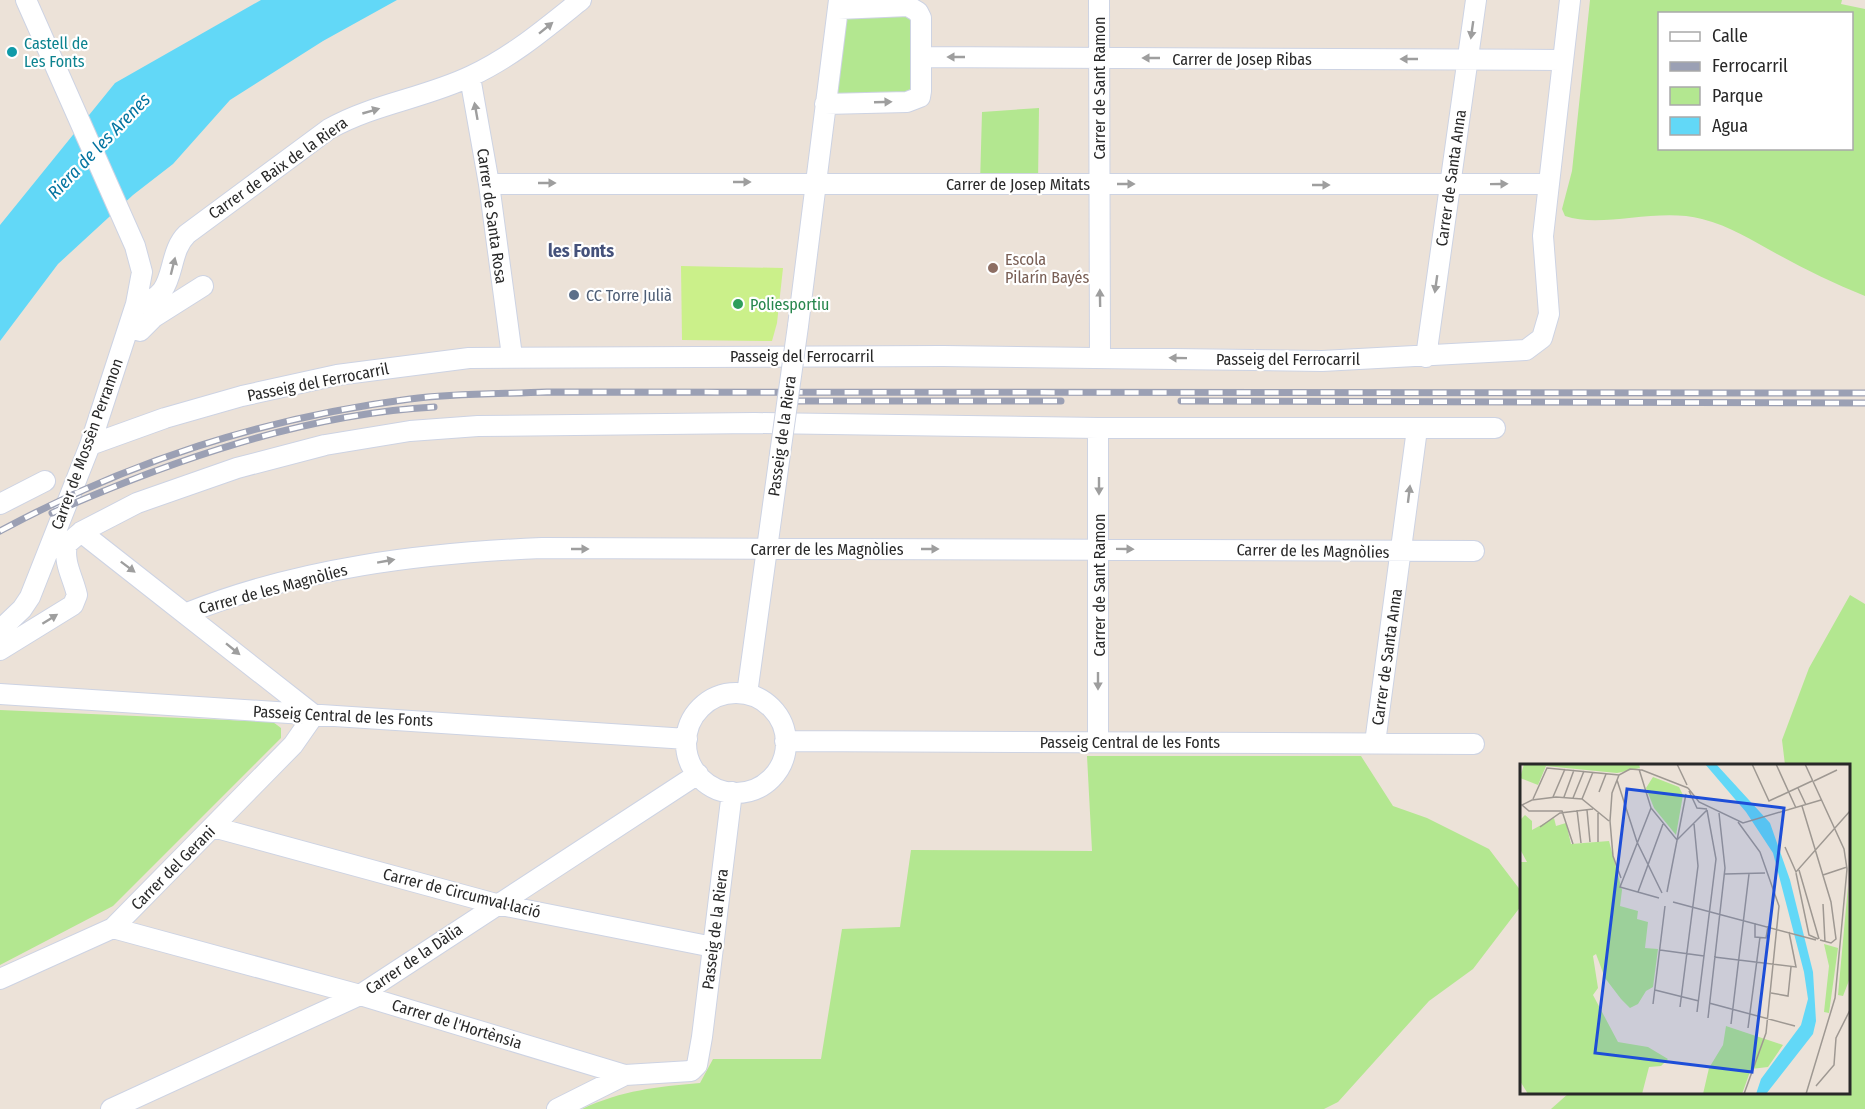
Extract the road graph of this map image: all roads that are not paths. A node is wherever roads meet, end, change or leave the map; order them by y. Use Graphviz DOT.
graph roads {
  1 [pos="26,0"];
  2 [pos="580,0"];
  3 [pos="1099,0"];
  4 [pos="1476,0"];
  5 [pos="1570,0"];
  6 [pos="838,5"];
  7 [pos="922,57"];
  8 [pos="1099,58"];
  9 [pos="1468,59"];
  10 [pos="1563,60"];
  11 [pos="470,77"];
  12 [pos="825,104"];
  13 [pos="814,182"];
  14 [pos="489,184"];
  15 [pos="1098,184"];
  16 [pos="1450,184"];
  17 [pos="1548,184"];
  18 [pos="203,286"];
  19 [pos="136,304"];
  20 [pos="140,331"];
  21 [pos="512,356"];
  22 [pos="1100,357"];
  23 [pos="1426,357"];
  24 [pos="1098,428"];
  25 [pos="1495,428"];
  26 [pos="1417,429"];
  27 [pos="90,445"];
  28 [pos="45,481"];
  29 [pos="0,504"];
  30 [pos="81,532"];
  31 [pos="766,549"];
  32 [pos="1099,549"];
  33 [pos="1474,551"];
  34 [pos="1401,552"];
  35 [pos="187,613"];
  36 [pos="0,630"];
  37 [pos="0,650"];
  38 [pos="0,694"];
  39 [pos="747,694"];
  40 [pos="314,715"];
  41 [pos="687,738"];
  42 [pos="785,741"];
  43 [pos="1098,742"];
  44 [pos="1375,743"];
  45 [pos="1474,744"];
  46 [pos="698,774"];
  47 [pos="732,792"];
  48 [pos="213,827"];
  49 [pos="496,904"];
  50 [pos="112,928"];
  51 [pos="713,947"];
  52 [pos="0,979"];
  53 [pos="360,995"];
  54 [pos="697,1065"];
  55 [pos="625,1075"];
  56 [pos="111,1109"];
  57 [pos="557,1109"];
  1 -- 19 [label="street, Carrer de Mossèn Perramon"];
  11 -- 2 [label="street, Carrer de Baix de la Riera, one-way"];
  3 -- 8 [label="street, Carrer de Sant Ramon"];
  4 -- 9 [label="street, Carrer de Santa Anna, one-way"];
  5 -- 10 [label="street"];
  6 -- 7 [label="street"];
  6 -- 12 [label="street, Passeig de la Riera"];
  8 -- 7 [label="street, Carrer de Josep Ribas, one-way"];
  12 -- 7 [label="street, one-way"];
  9 -- 8 [label="street, Carrer de Josep Ribas, one-way"];
  8 -- 15 [label="street, Carrer de Sant Ramon"];
  9 -- 10 [label="street, Carrer de Josep Ribas"];
  9 -- 16 [label="street, Carrer de Santa Anna"];
  10 -- 17 [label="street"];
  14 -- 11 [label="street, Carrer de Santa Rosa, one-way"];
  19 -- 11 [label="street, Carrer de Baix de la Riera, one-way"];
  12 -- 13 [label="street, Passeig de la Riera"];
  14 -- 13 [label="street, Carrer de Josep Mitats, one-way"];
  13 -- 15 [label="street, Carrer de Josep Mitats"];
  13 -- 31 [label="street, Passeig de la Riera, bridge"];
  14 -- 21 [label="street, Carrer de Santa Rosa"];
  15 -- 16 [label="street, Carrer de Josep Mitats, one-way"];
  22 -- 15 [label="street, Carrer de Sant Ramon, one-way"];
  16 -- 17 [label="street, Carrer de Josep Mitats, one-way"];
  16 -- 23 [label="street, Carrer de Santa Anna, one-way"];
  17 -- 23 [label="street, Passeig del Ferrocarril"];
  18 -- 20 [label="street"];
  19 -- 27 [label="street, Carrer de Mossèn Perramon"];
  21 -- 22 [label="street, Passeig del Ferrocarril"];
  21 -- 27 [label="street, Passeig del Ferrocarril"];
  23 -- 22 [label="street, Passeig del Ferrocarril, one-way"];
  24 -- 26 [label="street"];
  24 -- 30 [label="street"];
  24 -- 32 [label="street, Carrer de Sant Ramon, one-way"];
  25 -- 26 [label="street"];
  34 -- 26 [label="street, Carrer de Santa Anna, one-way"];
  27 -- 36 [label="street, Carrer de Mossèn Perramon"];
  28 -- 29 [label="street"];
  30 -- 35 [label="street, one-way"];
  37 -- 30 [label="street, one-way"];
  31 -- 32 [label="street, Carrer de les Magnòlies, one-way"];
  35 -- 31 [label="street, Carrer de les Magnòlies, one-way"];
  31 -- 39 [label="street, Passeig de la Riera"];
  32 -- 34 [label="street, Carrer de les Magnòlies, one-way"];
  32 -- 43 [label="street, Carrer de Sant Ramon, one-way"];
  33 -- 34 [label="street, Carrer de les Magnòlies"];
  34 -- 44 [label="street, Carrer de Santa Anna"];
  35 -- 40 [label="street, one-way"];
  38 -- 40 [label="street, Passeig Central de les Fonts"];
  39 -- 41 [label="street"];
  39 -- 42 [label="street"];
  40 -- 41 [label="street, Passeig Central de les Fonts"];
  40 -- 48 [label="street, Carrer del Gerani"];
  41 -- 46 [label="street"];
  42 -- 43 [label="street, Passeig Central de les Fonts"];
  42 -- 47 [label="street"];
  43 -- 44 [label="street, Passeig Central de les Fonts"];
  44 -- 45 [label="street, Passeig Central de les Fonts"];
  46 -- 47 [label="street"];
  46 -- 49 [label="street, Carrer de la Dàlia"];
  47 -- 51 [label="street, Passeig de la Riera"];
  48 -- 49 [label="street, Carrer de Circumval·lació"];
  48 -- 50 [label="street, Carrer del Gerani"];
  49 -- 51 [label="street, Carrer de Circumval·lació"];
  49 -- 53 [label="street, Carrer de la Dàlia"];
  50 -- 52 [label="street, Carrer del Gerani"];
  50 -- 53 [label="street, Carrer de l'Hortènsia"];
  51 -- 54 [label="street, Passeig de la Riera"];
  53 -- 55 [label="street, Carrer de l'Hortènsia"];
  53 -- 56 [label="street, Carrer de la Dàlia"];
  54 -- 55 [label="street, Carrer de l'Hortènsia"];
  55 -- 57 [label="street"];
}
